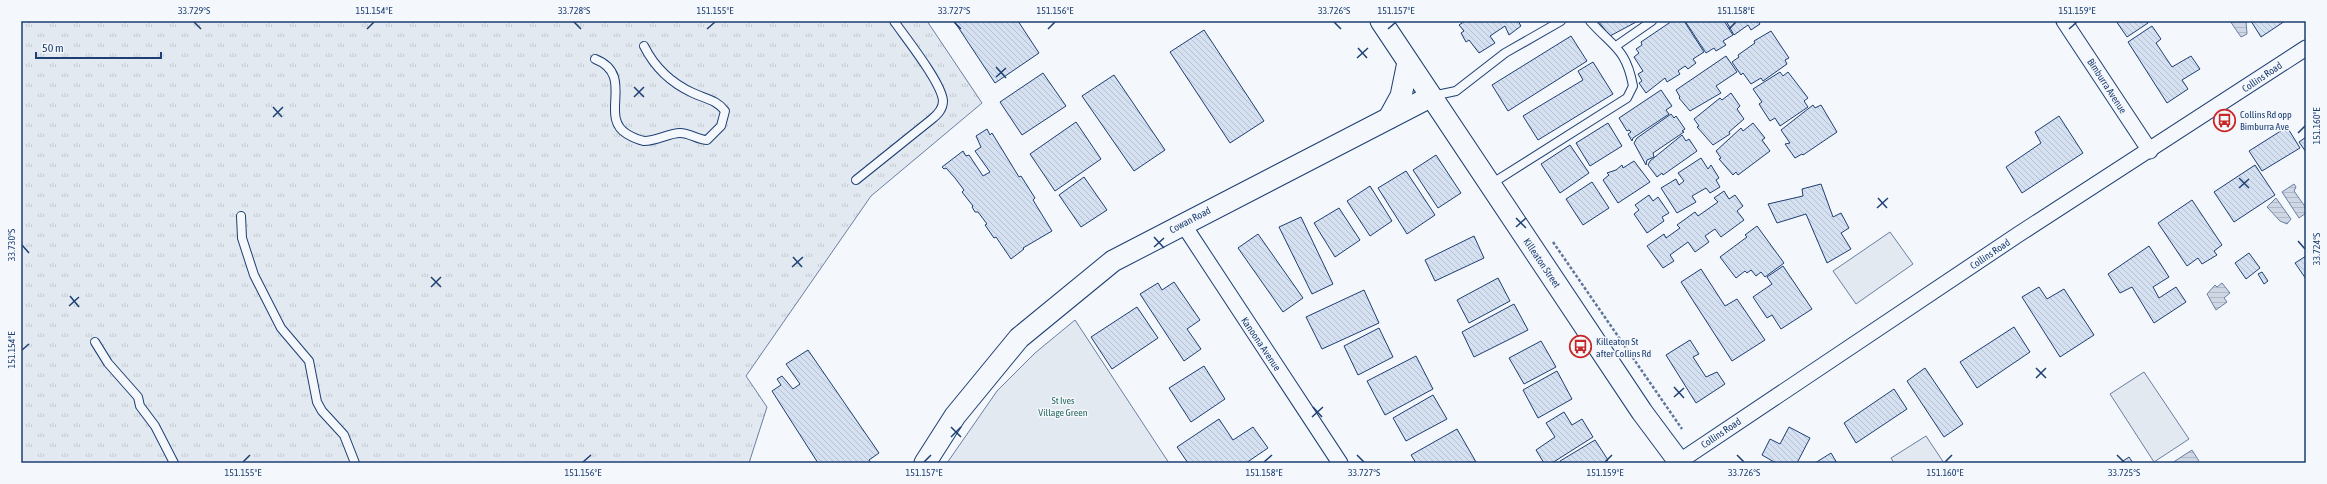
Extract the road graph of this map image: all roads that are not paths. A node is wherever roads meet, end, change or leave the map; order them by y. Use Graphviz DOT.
graph roads {
  1 [pos="894,21"];
  2 [pos="1381,21"];
  3 [pos="1561,21"];
  4 [pos="1590,21"];
  5 [pos="1652,21"];
  6 [pos="2064,21"];
  7 [pos="644,46"];
  8 [pos="1616,46"];
  9 [pos="2306,48"];
  10 [pos="595,59"];
  11 [pos="1408,62"];
  12 [pos="1430,97"];
  13 [pos="1389,118"];
  14 [pos="2150,151"];
  15 [pos="856,180"];
  16 [pos="1490,184"];
  17 [pos="240,216"];
  18 [pos="1182,224"];
  19 [pos="95,342"];
  20 [pos="1678,462"];
  21 [pos="174,463"];
  22 [pos="355,463"];
  23 [pos="924,463"];
  24 [pos="1340,463"];
  1 -- 15 [label="lane"];
  2 -- 11 [label="street, Killeaton Street"];
  3 -- 12 [label="lane"];
  4 -- 8 [label="lane"];
  5 -- 8 [label="lane"];
  6 -- 14 [label="street, Bimburra Avenue"];
  7 -- 10 [label="lane"];
  8 -- 16 [label="lane"];
  9 -- 14 [label="street, Collins Road"];
  11 -- 12 [label="street, Killeaton Street"];
  11 -- 13 [label="street"];
  12 -- 13 [label="street, Cowan Road"];
  12 -- 16 [label="street, Killeaton Street"];
  13 -- 18 [label="street, Cowan Road"];
  14 -- 20 [label="street, Collins Road"];
  16 -- 20 [label="street, Killeaton Street"];
  17 -- 22 [label="lane"];
  18 -- 23 [label="street, Cowan Road"];
  18 -- 24 [label="street, Kanoona Avenue"];
  19 -- 21 [label="lane"];
}
